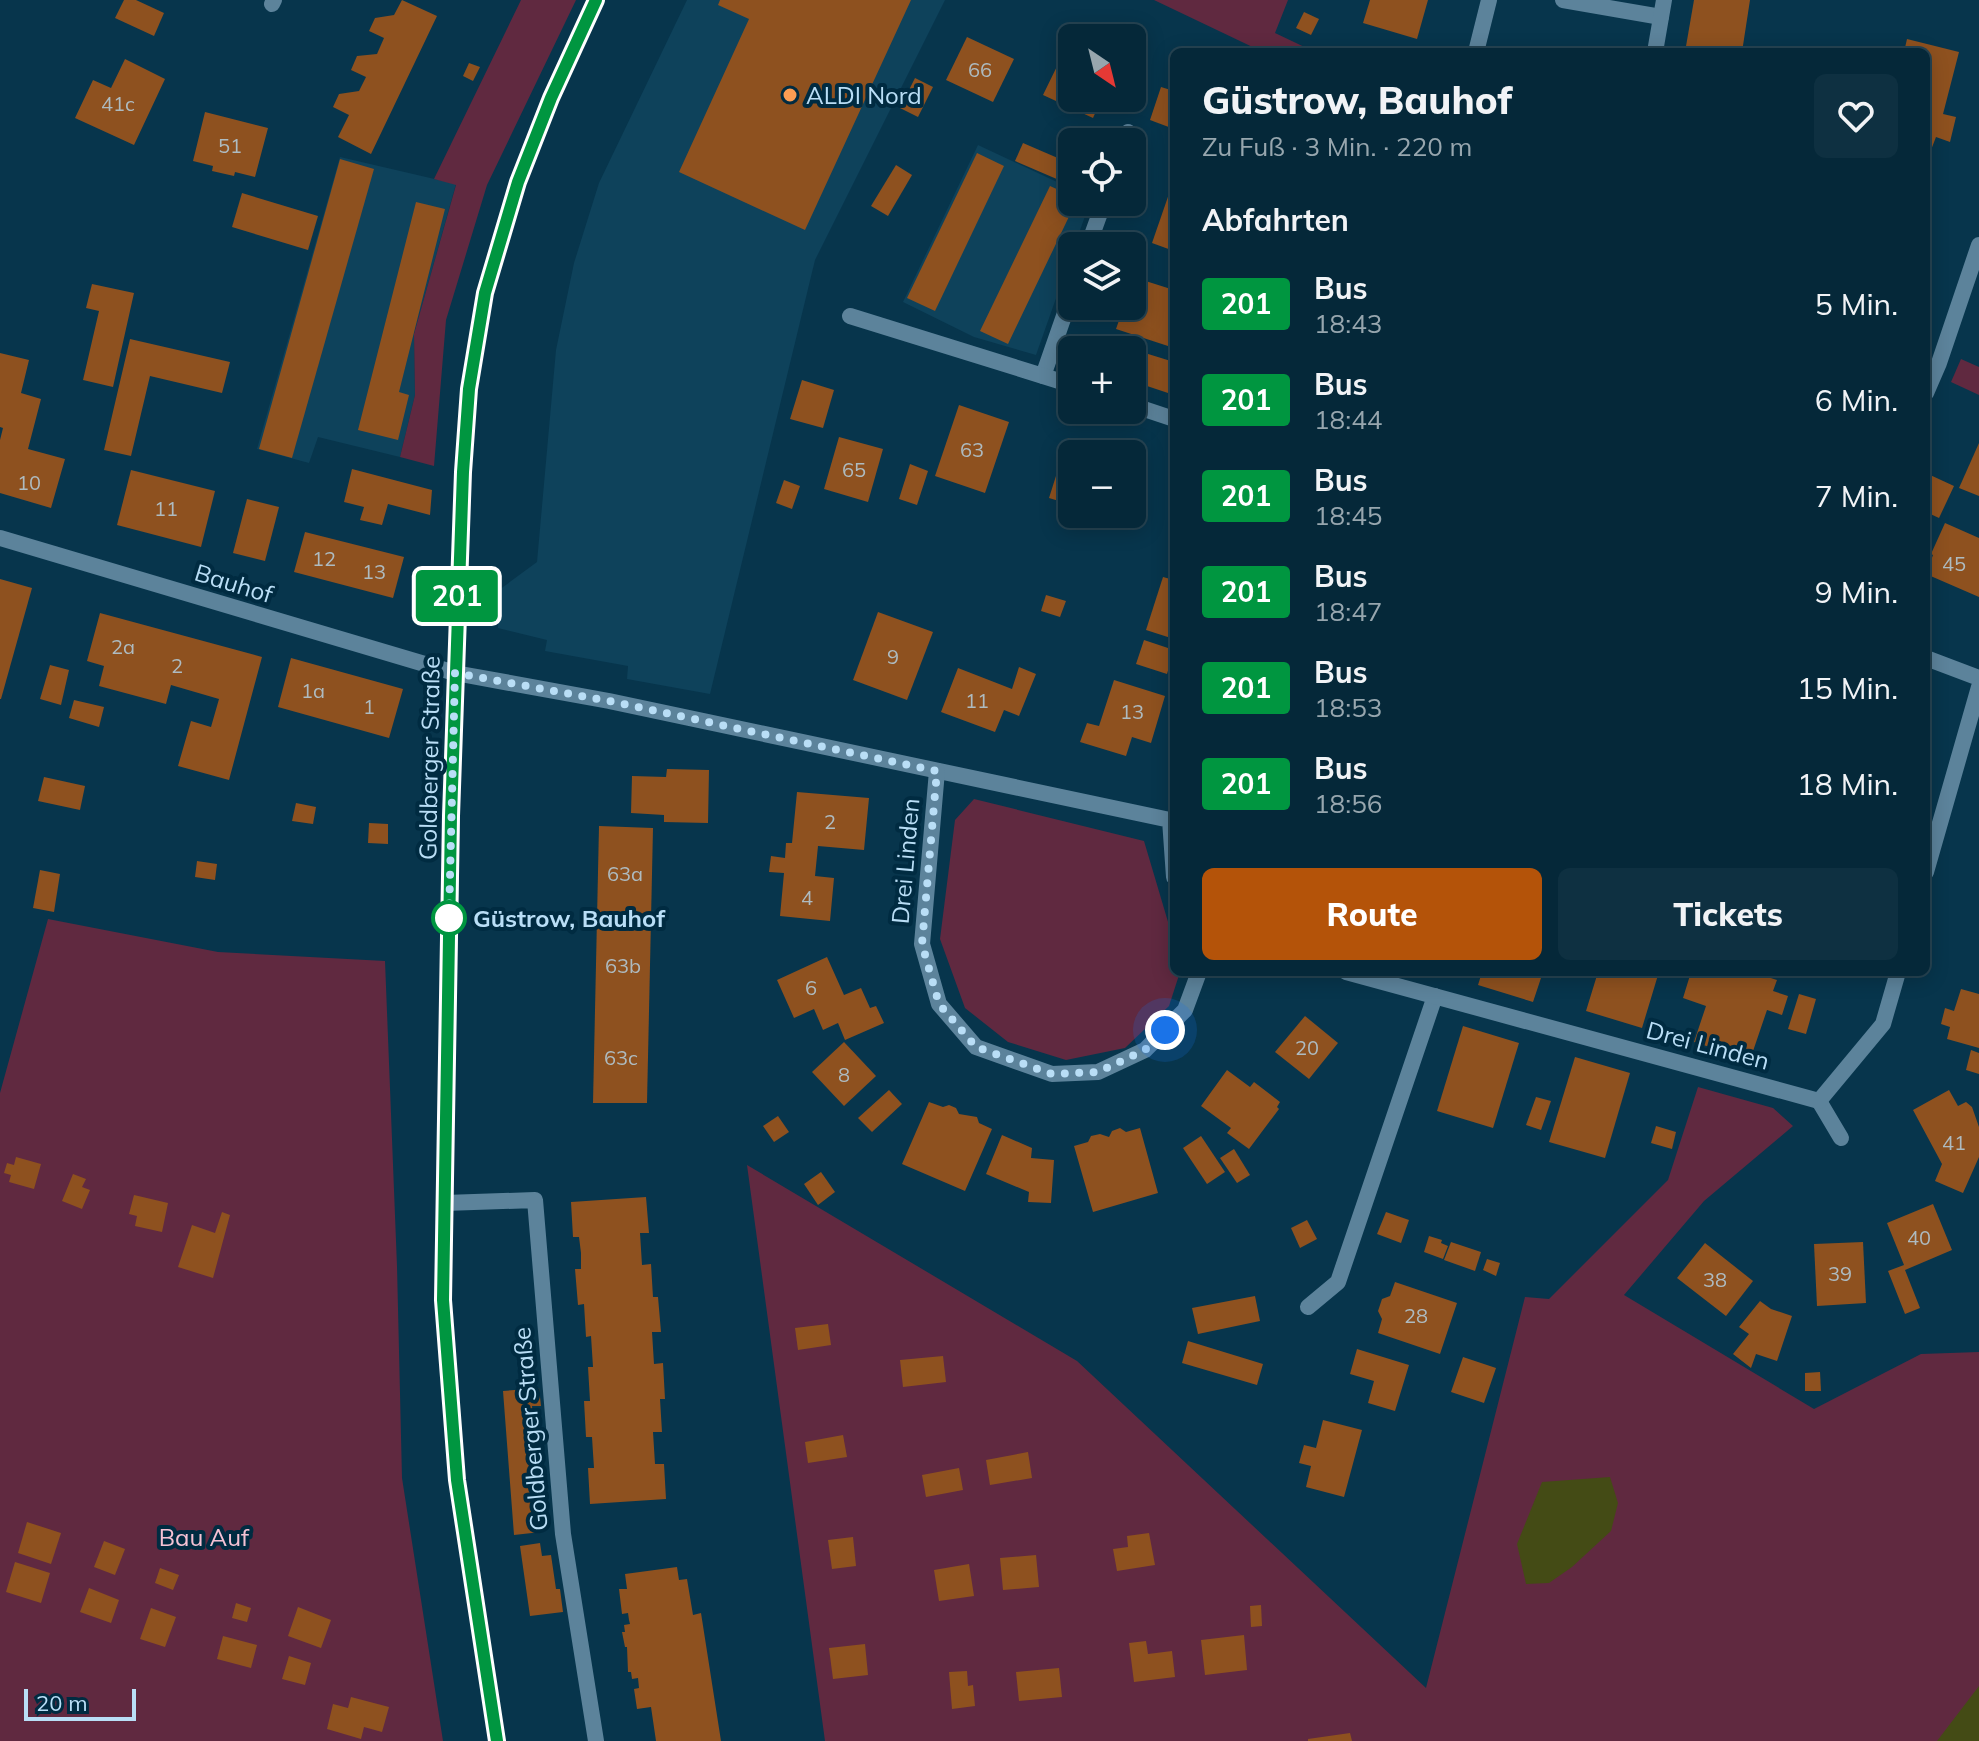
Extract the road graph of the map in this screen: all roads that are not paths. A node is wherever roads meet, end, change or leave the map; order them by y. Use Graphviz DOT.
graph roads {
  1 [pos="596,0"];
  2 [pos="1489,0"];
  3 [pos="1563,0"];
  4 [pos="1664,0"];
  5 [pos="1661,17"];
  6 [pos="1477,48"];
  7 [pos="1656,48"];
  8 [pos="1979,245"];
  9 [pos="850,316"];
  10 [pos="1063,320"];
  11 [pos="1043,376"];
  12 [pos="1058,381"];
  13 [pos="1930,384"];
  14 [pos="1146,410"];
  15 [pos="1170,418"];
  16 [pos="0,538"];
  17 [pos="1930,660"];
  18 [pos="455,673"];
  19 [pos="1979,678"];
  20 [pos="1979,687"];
  21 [pos="937,771"];
  22 [pos="1170,815"];
  23 [pos="1930,858"];
  24 [pos="1198,976"];
  25 [pos="1361,976"];
  26 [pos="1897,976"];
  27 [pos="1435,996"];
  28 [pos="1819,1101"];
  29 [pos="1841,1138"];
  30 [pos="445,1203"];
  31 [pos="1308,1307"];
  32 [pos="497,1741"];
  33 [pos="596,1741"];
  1 -- 18 [label="main road, Goldberger Straße"];
  2 -- 6 [label="street"];
  3 -- 5 [label="street"];
  4 -- 5 [label="street"];
  5 -- 7 [label="street"];
  8 -- 13 [label="street"];
  9 -- 11 [label="street"];
  10 -- 11 [label="street"];
  11 -- 12 [label="street"];
  14 -- 15 [label="street"];
  16 -- 18 [label="street, Bauhof"];
  17 -- 19 [label="street"];
  18 -- 21 [label="street, Drei Linden"];
  18 -- 30 [label="main road, Goldberger Straße"];
  20 -- 23 [label="street"];
  21 -- 22 [label="street, Drei Linden"];
  21 -- 24 [label="street, Drei Linden"];
  25 -- 27 [label="street, Drei Linden"];
  26 -- 28 [label="street"];
  27 -- 28 [label="street, Drei Linden"];
  27 -- 31 [label="street"];
  28 -- 29 [label="street"];
  30 -- 32 [label="main road, Goldberger Straße"];
  30 -- 33 [label="street, Goldberger Straße"];
}
